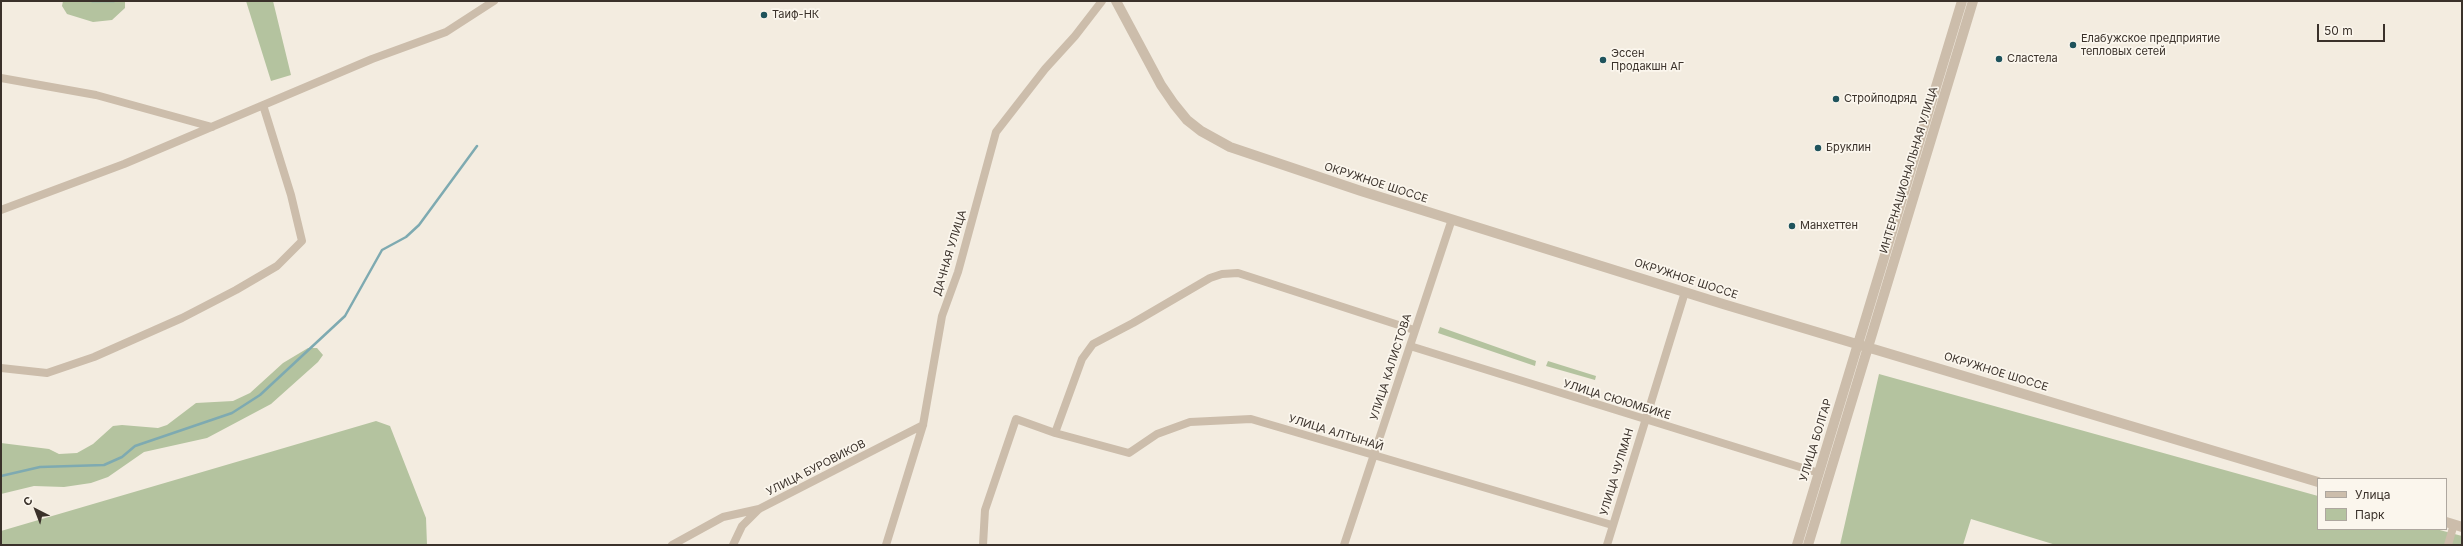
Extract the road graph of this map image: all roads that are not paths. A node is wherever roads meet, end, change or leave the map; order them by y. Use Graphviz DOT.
graph roads {
  1 [pos="494,1"];
  2 [pos="1102,1"];
  3 [pos="1116,1"];
  4 [pos="1962,1"];
  5 [pos="1973,1"];
  6 [pos="1,78"];
  7 [pos="263,105"];
  8 [pos="212,127"];
  9 [pos="1,210"];
  10 [pos="1452,219"];
  11 [pos="1686,292"];
  12 [pos="1414,330"];
  13 [pos="1858,343"];
  14 [pos="1410,346"];
  15 [pos="1868,346"];
  16 [pos="1,368"];
  17 [pos="1644,421"];
  18 [pos="924,426"];
  19 [pos="1055,433"];
  20 [pos="1374,455"];
  21 [pos="1819,473"];
  22 [pos="2317,482"];
  23 [pos="760,509"];
  24 [pos="2454,524"];
  25 [pos="1612,525"];
  26 [pos="672,545"];
  27 [pos="732,545"];
  28 [pos="886,545"];
  29 [pos="984,545"];
  30 [pos="1344,545"];
  31 [pos="1607,545"];
  32 [pos="1797,545"];
  33 [pos="1808,545"];
  34 [pos="2448,545"];
  1 -- 7 [label="street"];
  2 -- 18 [label="street, ДАЧНАЯ УЛИЦА"];
  3 -- 10 [label="street, ОКРУЖНОЕ ШОССЕ"];
  4 -- 13 [label="street, ИНТЕРНАЦИОНАЛЬНАЯ УЛИЦА"];
  5 -- 15 [label="street, ИНТЕРНАЦИОНАЛЬНАЯ УЛИЦА"];
  6 -- 8 [label="street"];
  7 -- 8 [label="street"];
  7 -- 16 [label="street"];
  8 -- 9 [label="street"];
  10 -- 11 [label="street, ОКРУЖНОЕ ШОССЕ"];
  10 -- 12 [label="street, УЛИЦА КАЛИСТОВА"];
  11 -- 13 [label="street, ОКРУЖНОЕ ШОССЕ"];
  11 -- 17 [label="street, УЛИЦА ЧУЛМАН"];
  12 -- 14 [label="street, УЛИЦА КАЛИСТОВА"];
  12 -- 19 [label="street"];
  13 -- 15 [label="street, ОКРУЖНОЕ ШОССЕ"];
  13 -- 21 [label="street, УЛИЦА БОЛГАР"];
  14 -- 17 [label="street, УЛИЦА СЮЮМБИКЕ"];
  14 -- 20 [label="street, УЛИЦА КАЛИСТОВА"];
  15 -- 22 [label="street, ОКРУЖНОЕ ШОССЕ"];
  15 -- 33 [label="street"];
  17 -- 21 [label="street, УЛИЦА СЮЮМБИКЕ"];
  17 -- 25 [label="street, УЛИЦА ЧУЛМАН"];
  18 -- 23 [label="street, УЛИЦА БУРОВИКОВ"];
  18 -- 28 [label="street, ДАЧНАЯ УЛИЦА"];
  19 -- 20 [label="street, УЛИЦА АЛТЫНАЙ"];
  19 -- 29 [label="street, УЛИЦА АЛТЫНАЙ"];
  20 -- 25 [label="street, УЛИЦА АЛТЫНАЙ"];
  20 -- 30 [label="street, УЛИЦА КАЛИСТОВА"];
  21 -- 32 [label="street, УЛИЦА БОЛГАР"];
  23 -- 26 [label="street"];
  23 -- 27 [label="street, УЛИЦА БУРОВИКОВ"];
  24 -- 34 [label="street"];
  25 -- 31 [label="street, УЛИЦА ЧУЛМАН"];
}
